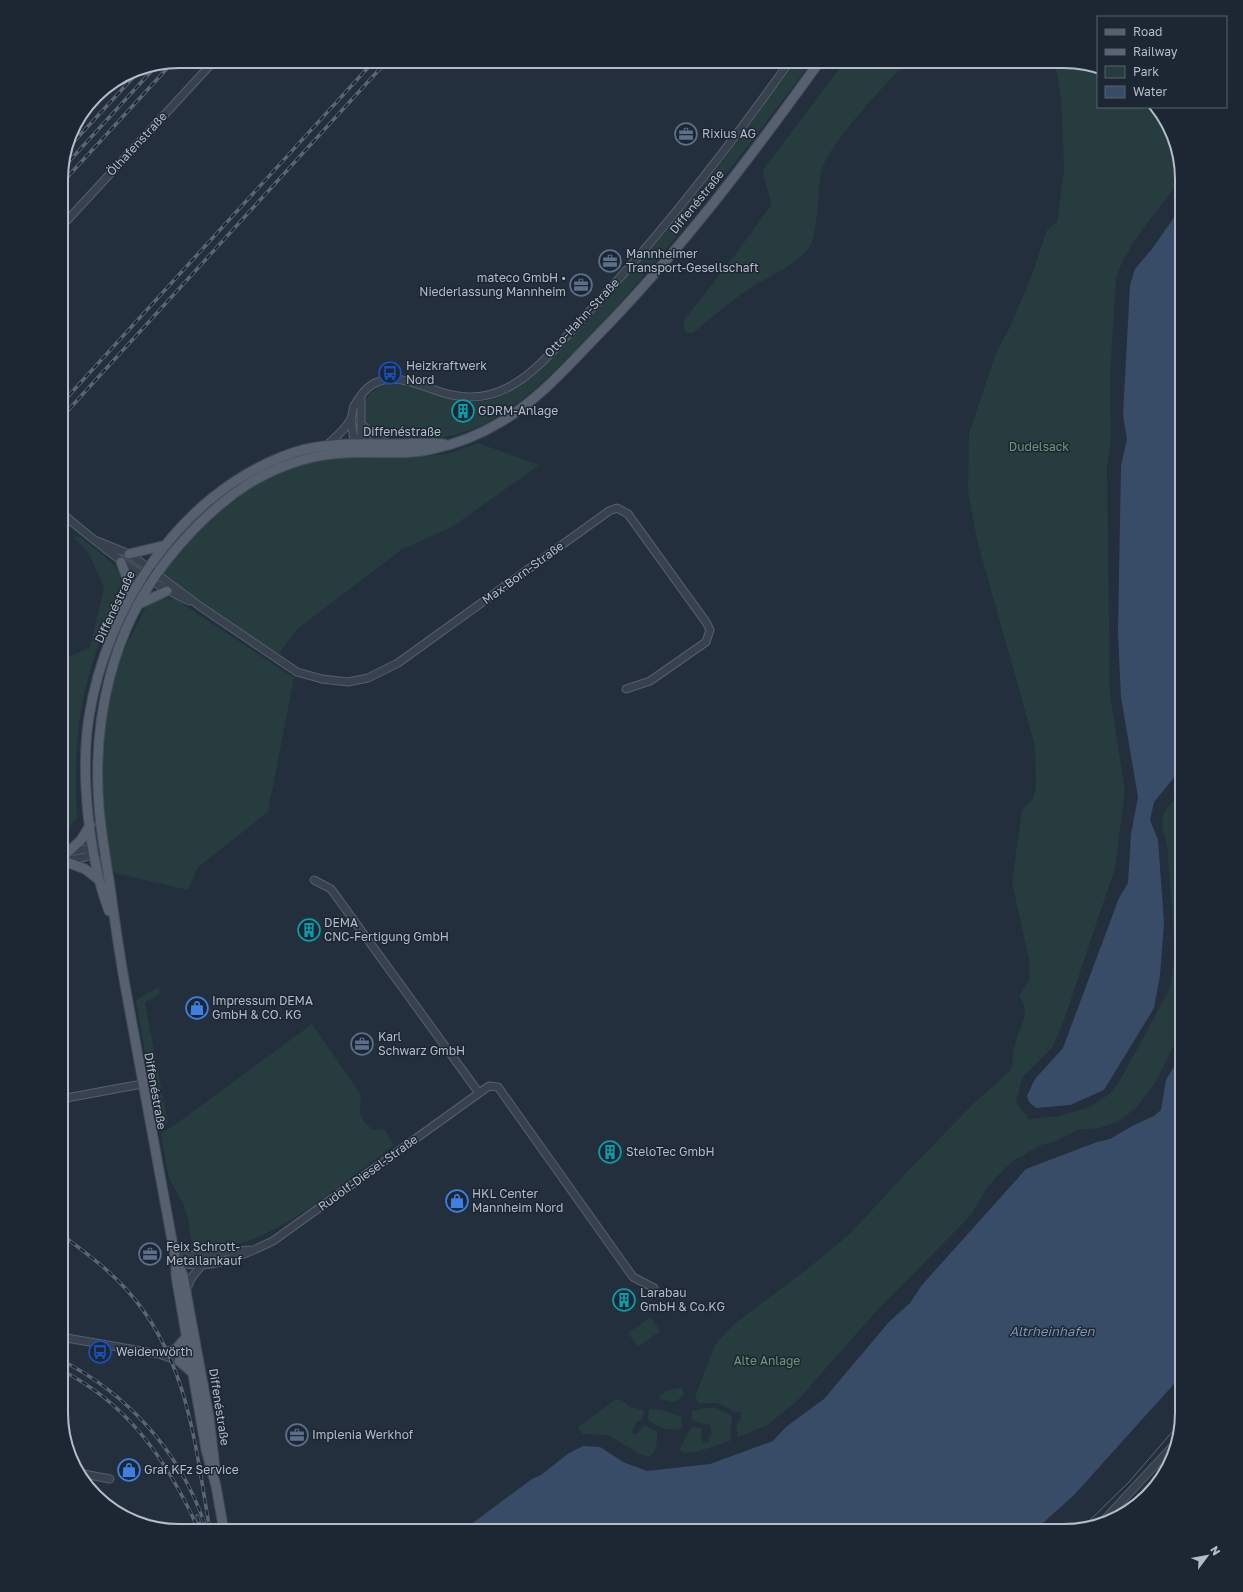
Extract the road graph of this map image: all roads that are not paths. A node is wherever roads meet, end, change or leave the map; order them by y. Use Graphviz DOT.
graph roads {
  1 [pos="208,68"];
  2 [pos="785,68"];
  3 [pos="815,68"];
  4 [pos="68,219"];
  5 [pos="361,397"];
  6 [pos="351,418"];
  7 [pos="361,423"];
  8 [pos="389,444"];
  9 [pos="447,444"];
  10 [pos="327,445"];
  11 [pos="357,447"];
  12 [pos="68,518"];
  13 [pos="97,541"];
  14 [pos="166,545"];
  15 [pos="129,554"];
  16 [pos="121,562"];
  17 [pos="148,566"];
  18 [pos="142,576"];
  19 [pos="154,577"];
  20 [pos="167,591"];
  21 [pos="130,597"];
  22 [pos="137,605"];
  23 [pos="202,607"];
  24 [pos="626,688"];
  25 [pos="90,825"];
  26 [pos="104,850"];
  27 [pos="68,852"];
  28 [pos="94,852"];
  29 [pos="68,856"];
  30 [pos="68,860"];
  31 [pos="99,880"];
  32 [pos="314,880"];
  33 [pos="114,923"];
  34 [pos="142,1084"];
  35 [pos="479,1093"];
  36 [pos="68,1098"];
  37 [pos="256,1250"];
  38 [pos="175,1260"];
  39 [pos="202,1265"];
  40 [pos="654,1288"];
  41 [pos="186,1290"];
  42 [pos="186,1337"];
  43 [pos="68,1338"];
  44 [pos="177,1348"];
  45 [pos="193,1350"];
  46 [pos="159,1354"];
  47 [pos="179,1361"];
  48 [pos="193,1374"];
  49 [pos="1168,1451"];
  50 [pos="87,1474"];
  51 [pos="110,1479"];
  52 [pos="216,1486"];
  53 [pos="1109,1514"];
  54 [pos="223,1524"];
  1 -- 4 [label="street, Ölhafenstraße"];
  2 -- 5 [label="street, Otto-Hahn-Straße"];
  3 -- 9 [label="main road, Diffenéstraße"];
  5 -- 6 [label="street, Otto-Hahn-Straße"];
  5 -- 7 [label="street"];
  6 -- 10 [label="street, Otto-Hahn-Straße"];
  6 -- 11 [label="street, Otto-Hahn-Straße"];
  7 -- 8 [label="street"];
  7 -- 11 [label="street"];
  8 -- 9 [label="main road, Diffenéstraße"];
  8 -- 11 [label="main road, Diffenéstraße"];
  9 -- 11 [label="main road, Diffenéstraße"];
  10 -- 11 [label="main road, Diffenéstraße"];
  10 -- 14 [label="main road, Diffenéstraße"];
  11 -- 19 [label="main road, Diffenéstraße"];
  12 -- 13 [label="street"];
  13 -- 15 [label="street"];
  13 -- 16 [label="street"];
  14 -- 15 [label="main road"];
  14 -- 17 [label="main road, Diffenéstraße"];
  15 -- 17 [label="street"];
  16 -- 18 [label="street"];
  16 -- 21 [label="main road"];
  17 -- 18 [label="main road, Diffenéstraße"];
  17 -- 19 [label="street"];
  18 -- 19 [label="street, Max-Born-Straße"];
  18 -- 21 [label="main road, Diffenéstraße"];
  19 -- 20 [label="street, Max-Born-Straße"];
  19 -- 22 [label="main road, Diffenéstraße"];
  19 -- 23 [label="street, Max-Born-Straße"];
  20 -- 22 [label="main road"];
  20 -- 23 [label="street, Max-Born-Straße"];
  21 -- 25 [label="main road, Diffenéstraße"];
  22 -- 26 [label="main road, Diffenéstraße"];
  23 -- 24 [label="street, Max-Born-Straße"];
  25 -- 27 [label="main road"];
  25 -- 28 [label="main road, Diffenéstraße"];
  26 -- 28 [label="street"];
  26 -- 33 [label="main road, Diffenéstraße"];
  28 -- 29 [label="street"];
  28 -- 31 [label="main road, Diffenéstraße"];
  30 -- 31 [label="main road"];
  31 -- 33 [label="main road, Diffenéstraße"];
  32 -- 35 [label="street"];
  33 -- 34 [label="main road, Diffenéstraße"];
  34 -- 36 [label="street"];
  34 -- 38 [label="main road, Diffenéstraße"];
  35 -- 37 [label="street, Rudolf-Diesel-Straße"];
  35 -- 40 [label="street, Rudolf-Diesel-Straße"];
  37 -- 38 [label="street, Rudolf-Diesel-Straße"];
  37 -- 39 [label="street, Rudolf-Diesel-Straße"];
  38 -- 39 [label="street, Rudolf-Diesel-Straße"];
  38 -- 41 [label="main road, Diffenéstraße"];
  38 -- 42 [label="main road, Diffenéstraße"];
  39 -- 41 [label="street"];
  41 -- 45 [label="main road, Diffenéstraße"];
  42 -- 44 [label="main road"];
  42 -- 45 [label="main road, Diffenéstraße"];
  43 -- 46 [label="street"];
  44 -- 45 [label="main road"];
  44 -- 46 [label="street"];
  45 -- 47 [label="main road"];
  45 -- 48 [label="main road, Diffenéstraße"];
  45 -- 52 [label="main road, Diffenéstraße"];
  46 -- 47 [label="street"];
  47 -- 48 [label="main road"];
  48 -- 52 [label="main road, Diffenéstraße"];
  49 -- 53 [label="street"];
  50 -- 51 [label="street"];
  52 -- 54 [label="main road, Diffenéstraße"];
}
